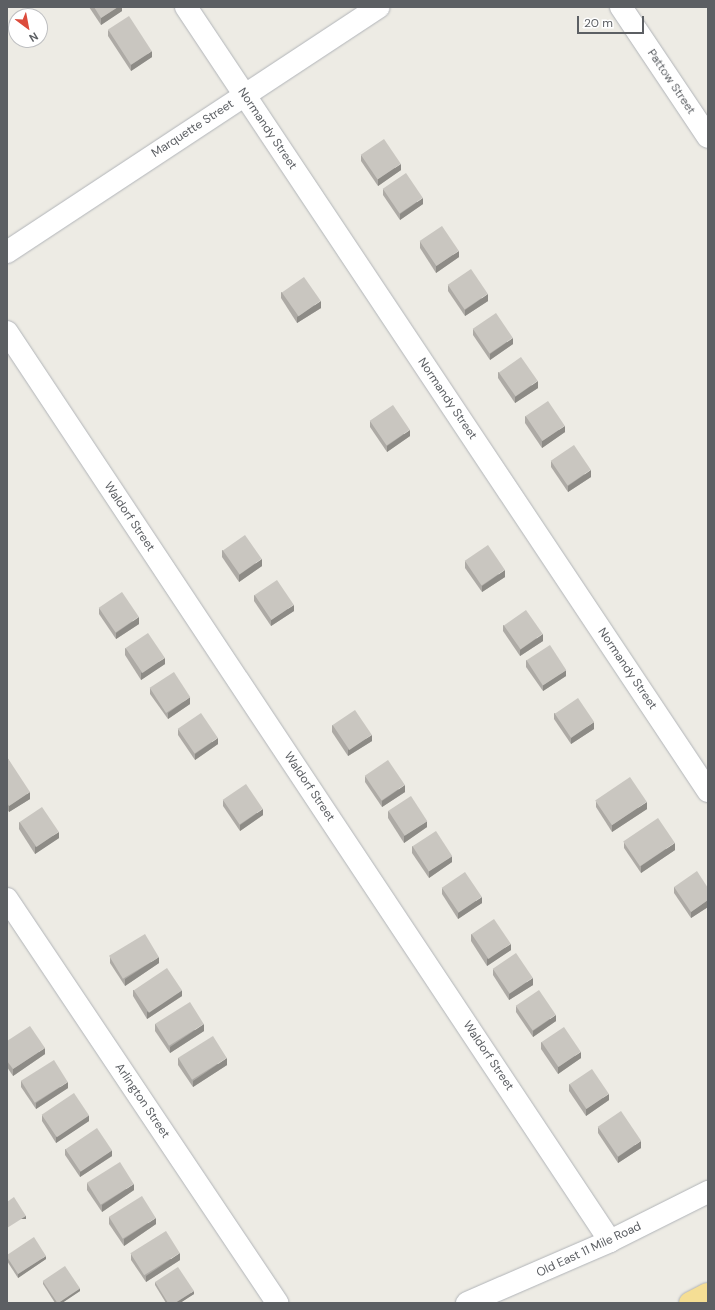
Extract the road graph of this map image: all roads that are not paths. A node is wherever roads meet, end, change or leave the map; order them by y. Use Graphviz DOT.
graph roads {
  1 [pos="186,7"];
  2 [pos="378,7"];
  3 [pos="621,7"];
  4 [pos="245,95"];
  5 [pos="708,137"];
  6 [pos="7,252"];
  7 [pos="7,332"];
  8 [pos="708,791"];
  9 [pos="7,899"];
  10 [pos="708,1192"];
  11 [pos="610,1241"];
  12 [pos="708,1294"];
  13 [pos="277,1303"];
  14 [pos="467,1303"];
  15 [pos="690,1303"];
  1 -- 4 [label="street, Normandy Street"];
  2 -- 4 [label="street, Marquette Street"];
  3 -- 5 [label="street, Pattow Street"];
  4 -- 6 [label="street, Marquette Street"];
  4 -- 8 [label="street, Normandy Street"];
  7 -- 11 [label="street, Waldorf Street"];
  9 -- 13 [label="street, Arlington Street"];
  10 -- 11 [label="street, Old East 11 Mile Road"];
  11 -- 14 [label="street, Old East 11 Mile Road"];
  12 -- 15 [label="highway"];
}
